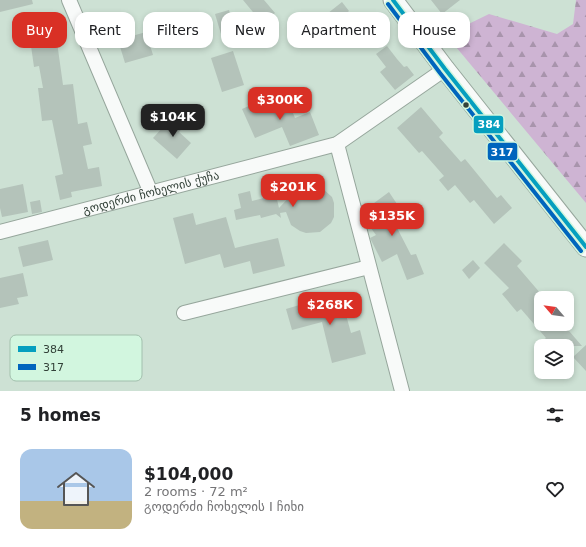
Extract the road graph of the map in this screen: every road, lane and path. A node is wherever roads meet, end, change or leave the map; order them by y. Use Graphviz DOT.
graph roads {
  1 [pos="69,0"];
  2 [pos="393,0"];
  3 [pos="444,70"];
  4 [pos="337,144"];
  5 [pos="152,193"];
  6 [pos="0,232"];
  7 [pos="586,247"];
  8 [pos="369,267"];
  9 [pos="184,313"];
  10 [pos="402,391"];
  1 -- 5 [label="street"];
  2 -- 3 [label="street"];
  3 -- 4 [label="street, გოდერძი ჩოხელის ქუჩა"];
  3 -- 7 [label="street"];
  4 -- 5 [label="street, გოდერძი ჩოხელის ქუჩა"];
  4 -- 8 [label="street"];
  5 -- 6 [label="street, გოდერძი ჩოხელის ქუჩა"];
  8 -- 9 [label="street"];
  8 -- 10 [label="street"];
}
